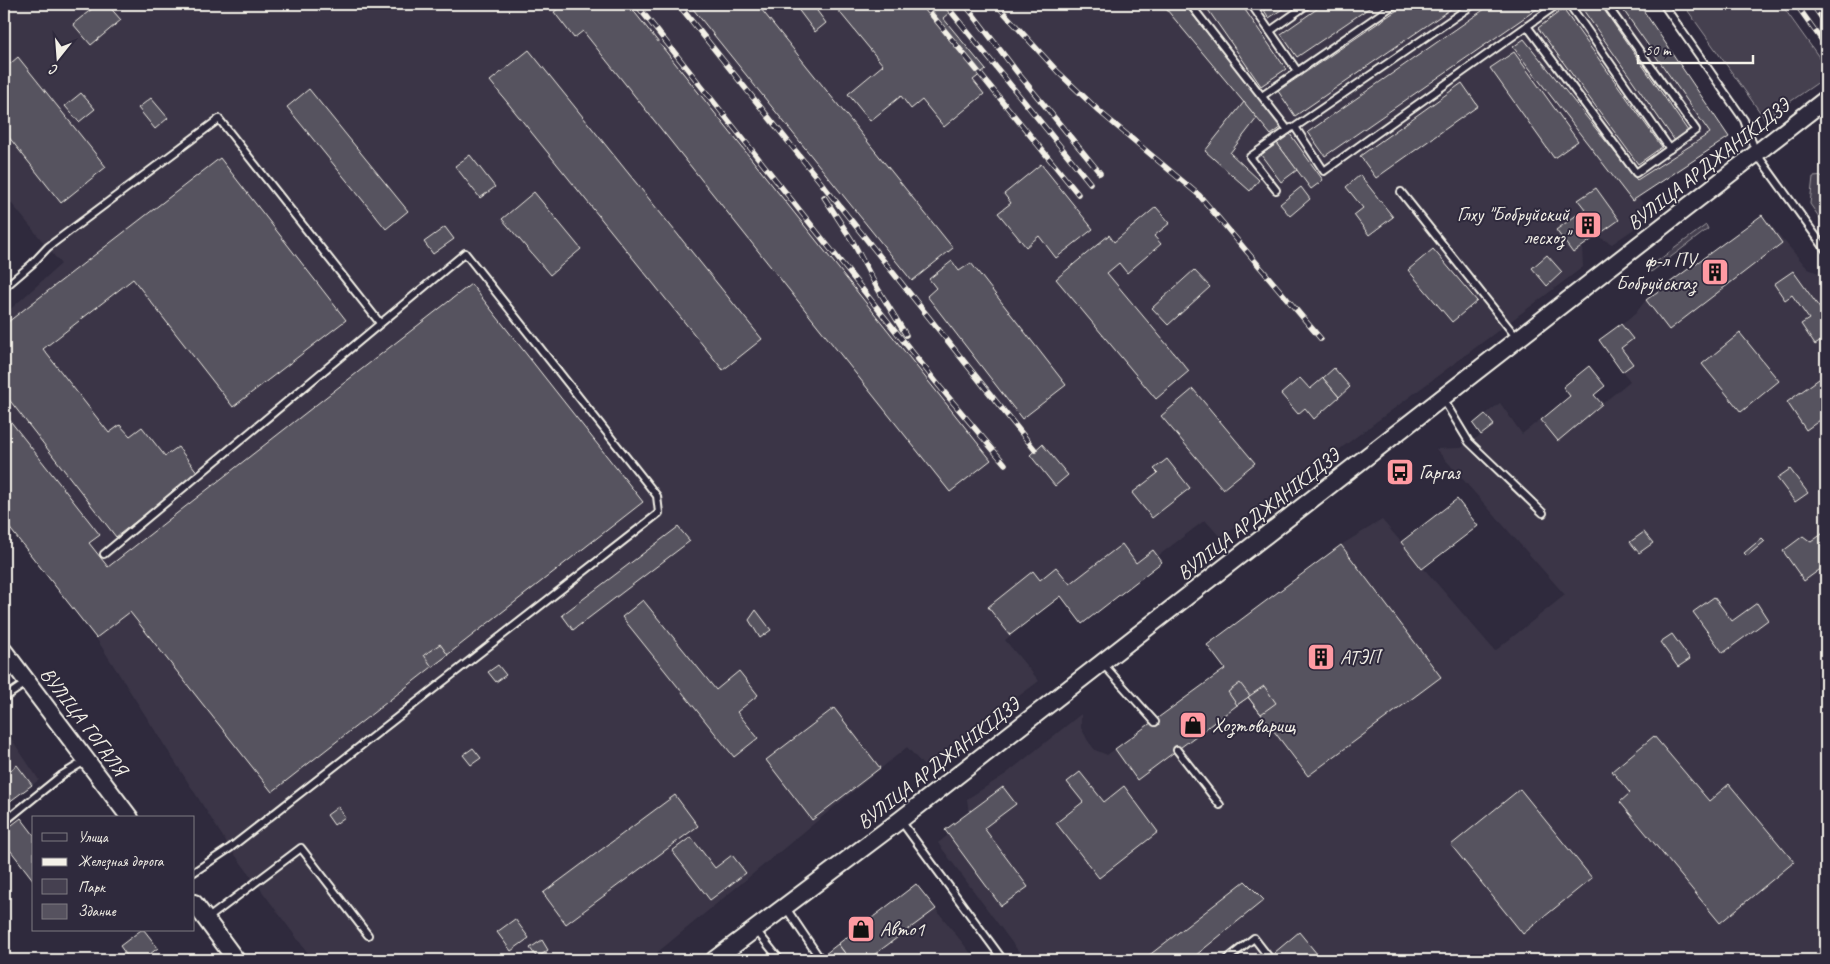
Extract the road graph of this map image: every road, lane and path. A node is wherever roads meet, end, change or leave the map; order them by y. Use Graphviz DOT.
graph roads {
  1 [pos="1190,4"];
  2 [pos="1251,4"];
  3 [pos="1308,4"];
  4 [pos="1395,4"];
  5 [pos="1474,4"];
  6 [pos="1558,4"];
  7 [pos="1569,4"];
  8 [pos="1606,4"];
  9 [pos="1663,4"];
  10 [pos="1527,26"];
  11 [pos="1270,31"];
  12 [pos="1298,72"];
  13 [pos="1262,96"];
  14 [pos="1826,99"];
  15 [pos="1295,127"];
  16 [pos="1288,130"];
  17 [pos="1670,148"];
  18 [pos="1756,152"];
  19 [pos="1276,190"];
  20 [pos="1402,192"];
  21 [pos="1826,250"];
  22 [pos="4,288"];
  23 [pos="380,323"];
  24 [pos="1518,339"];
  25 [pos="1442,398"];
  26 [pos="1543,513"];
  27 [pos="104,554"];
  28 [pos="4,651"];
  29 [pos="1102,663"];
  30 [pos="27,682"];
  31 [pos="4,698"];
  32 [pos="1155,722"];
  33 [pos="1177,750"];
  34 [pos="86,760"];
  35 [pos="1220,804"];
  36 [pos="128,816"];
  37 [pos="900,820"];
  38 [pos="4,822"];
  39 [pos="195,871"];
  40 [pos="195,904"];
  41 [pos="785,907"];
  42 [pos="206,920"];
  43 [pos="756,929"];
  44 [pos="368,935"];
  45 [pos="236,960"];
  46 [pos="714,960"];
  47 [pos="780,960"];
  48 [pos="822,960"];
  49 [pos="1003,960"];
  50 [pos="1226,960"];
  51 [pos="1271,960"];
  1 -- 13 [label="lane"];
  2 -- 11 [label="lane"];
  3 -- 11 [label="lane"];
  4 -- 12 [label="lane"];
  5 -- 15 [label="lane"];
  6 -- 10 [label="lane"];
  7 -- 17 [label="lane"];
  8 -- 17 [label="lane"];
  9 -- 18 [label="lane"];
  10 -- 15 [label="lane"];
  10 -- 17 [label="lane"];
  11 -- 12 [label="lane"];
  12 -- 13 [label="lane"];
  13 -- 16 [label="lane"];
  14 -- 18 [label="main road, ВУЛІЦА АРДЖАНІКІДЗЭ"];
  15 -- 16 [label="lane"];
  16 -- 19 [label="lane"];
  18 -- 21 [label="lane"];
  18 -- 24 [label="main road, ВУЛІЦА АРДЖАНІКІДЗЭ"];
  20 -- 24 [label="lane"];
  22 -- 23 [label="lane"];
  23 -- 27 [label="lane"];
  23 -- 39 [label="lane"];
  24 -- 25 [label="main road, ВУЛІЦА АРДЖАНІКІДЗЭ"];
  25 -- 26 [label="lane"];
  25 -- 29 [label="main road, ВУЛІЦА АРДЖАНІКІДЗЭ"];
  28 -- 30 [label="main road, ВУЛІЦА ГОГАЛЯ"];
  29 -- 32 [label="lane"];
  29 -- 37 [label="main road, ВУЛІЦА АРДЖАНІКІДЗЭ"];
  30 -- 31 [label="lane"];
  30 -- 34 [label="main road, ВУЛІЦА ГОГАЛЯ"];
  33 -- 35 [label="lane"];
  34 -- 36 [label="main road, ВУЛІЦА ГОГАЛЯ"];
  34 -- 38 [label="lane"];
  37 -- 41 [label="main road, ВУЛІЦА АРДЖАНІКІДЗЭ"];
  37 -- 49 [label="lane"];
  40 -- 42 [label="main road"];
  41 -- 43 [label="main road, ВУЛІЦА АРДЖАНІКІДЗЭ"];
  41 -- 48 [label="lane"];
  42 -- 44 [label="lane"];
  42 -- 45 [label="main road"];
  43 -- 46 [label="main road, ВУЛІЦА АРДЖАНІКІДЗЭ"];
  43 -- 47 [label="lane"];
  50 -- 51 [label="lane"];
}
